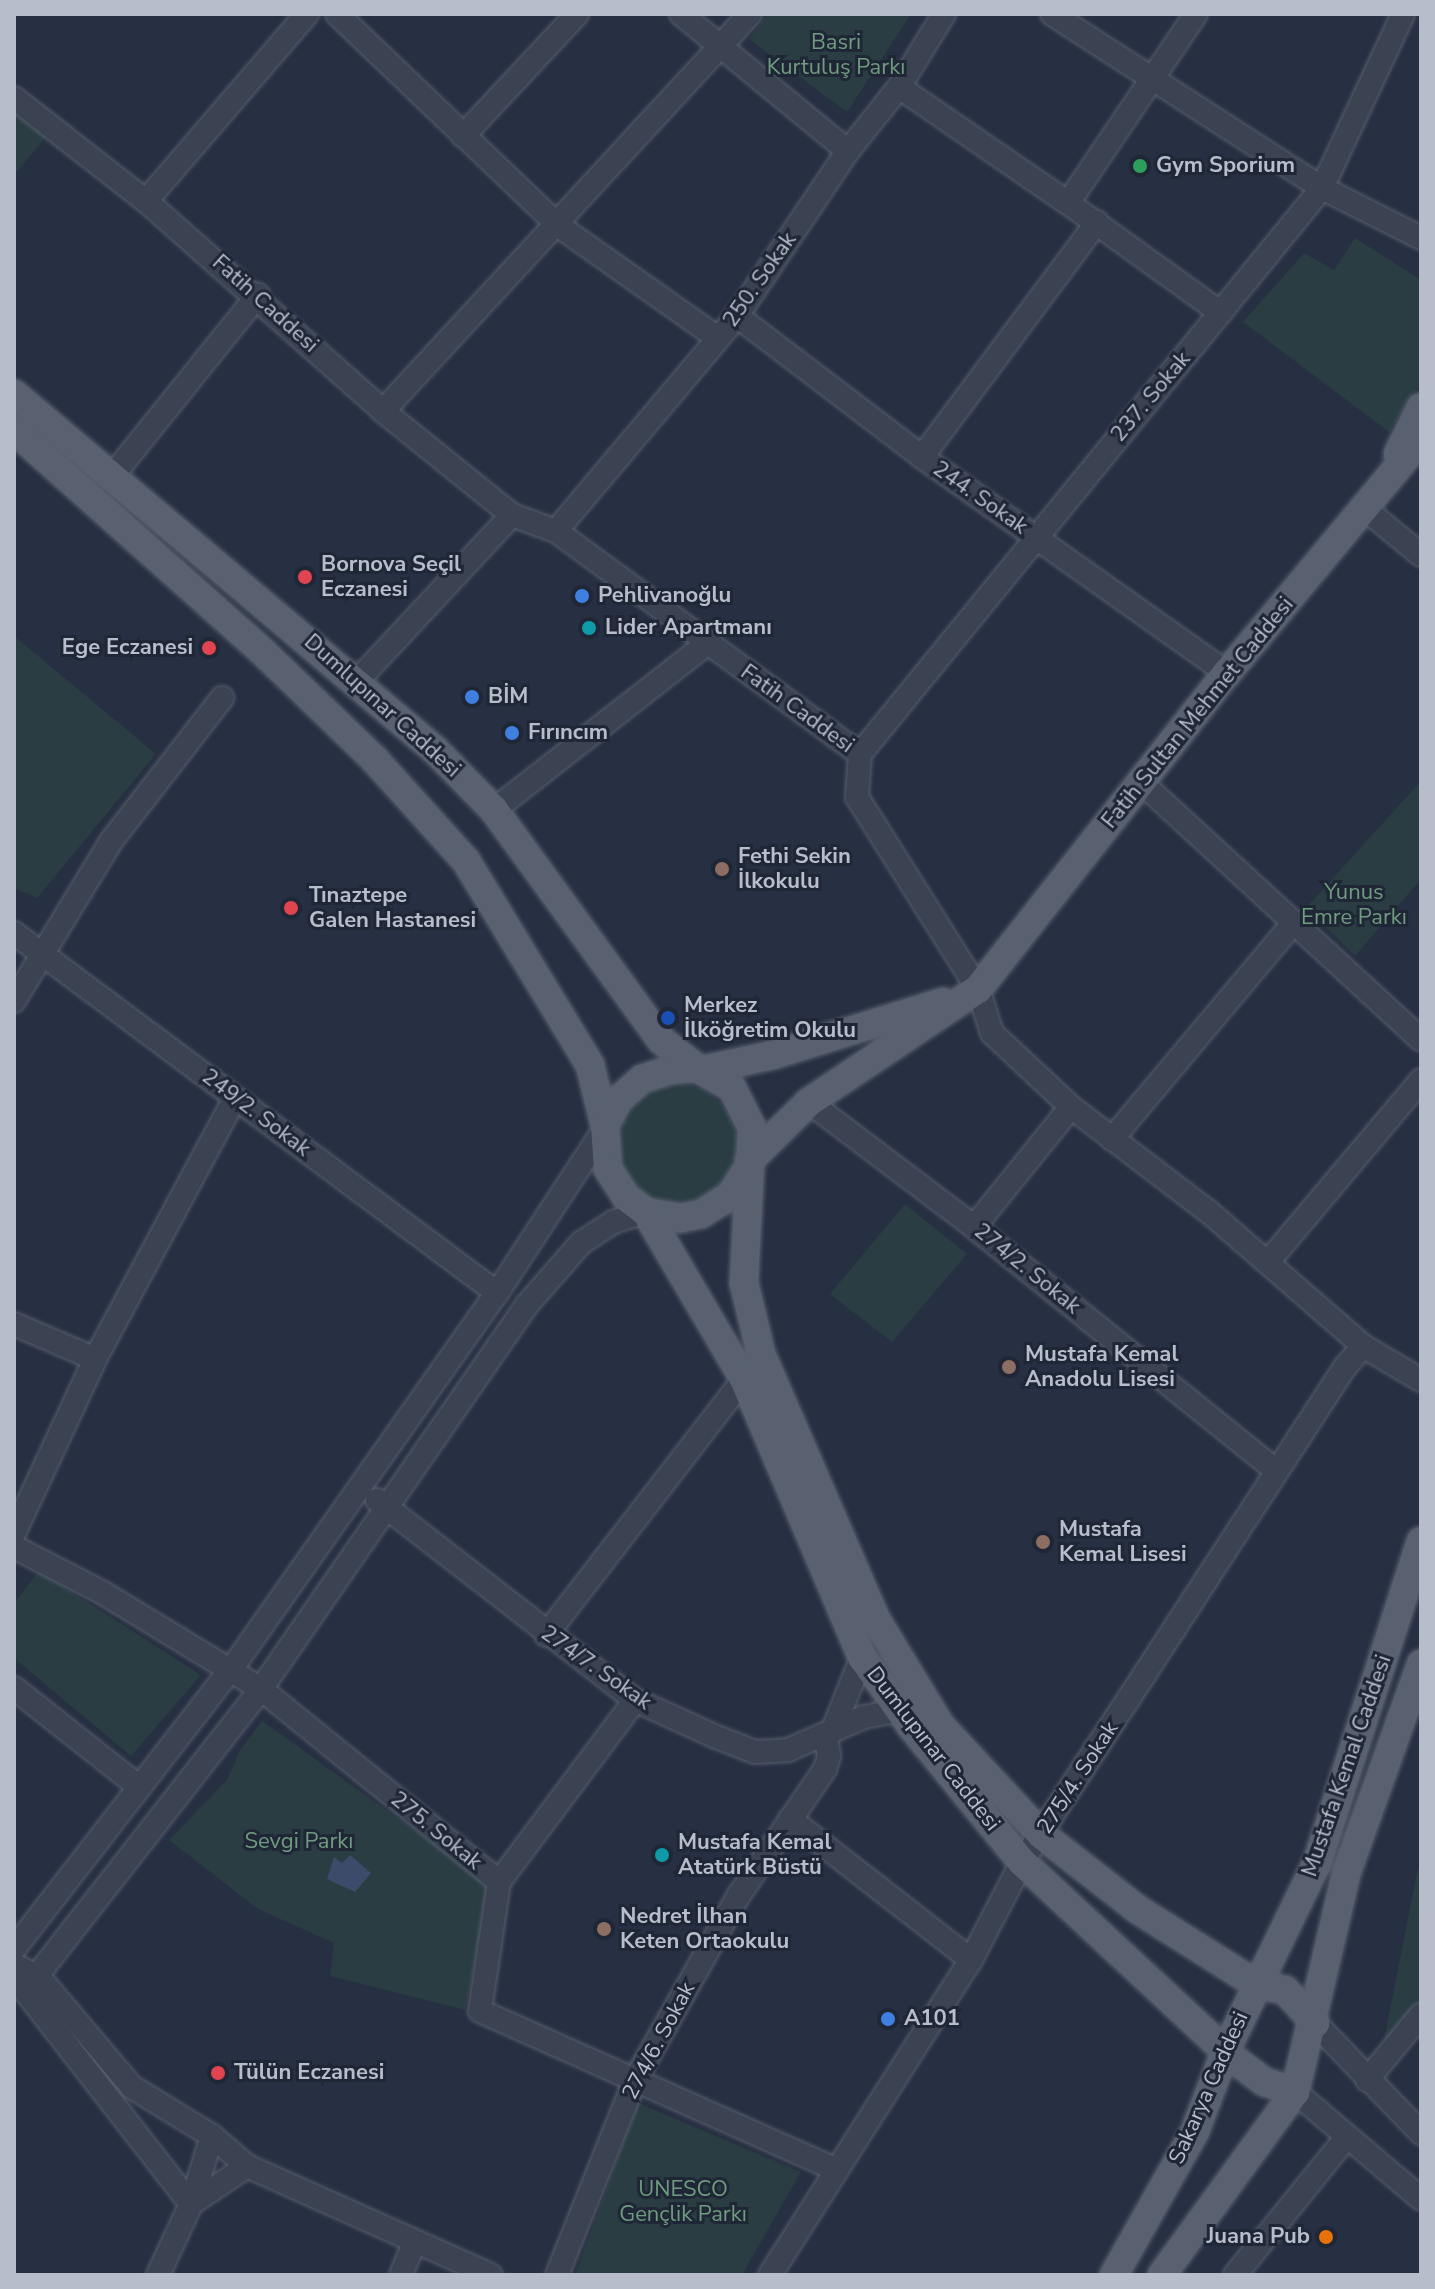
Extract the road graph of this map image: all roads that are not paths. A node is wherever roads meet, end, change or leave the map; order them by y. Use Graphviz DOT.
graph roads {
  1 [pos="307,14"];
  2 [pos="337,14"];
  3 [pos="577,14"];
  4 [pos="681,14"];
  5 [pos="750,14"];
  6 [pos="944,14"];
  7 [pos="1052,14"];
  8 [pos="1196,14"];
  9 [pos="1403,14"];
  10 [pos="723,48"];
  11 [pos="1154,83"];
  12 [pos="899,87"];
  13 [pos="14,98"];
  14 [pos="463,136"];
  15 [pos="848,151"];
  16 [pos="1322,188"];
  17 [pos="146,201"];
  18 [pos="1068,203"];
  19 [pos="1097,222"];
  20 [pos="559,226"];
  21 [pos="1421,238"];
  22 [pos="258,295"];
  23 [pos="1221,313"];
  24 [pos="737,316"];
  25 [pos="718,338"];
  26 [pos="14,394"];
  27 [pos="1421,407"];
  28 [pos="383,411"];
  29 [pos="14,430"];
  30 [pos="1421,439"];
  31 [pos="922,457"];
  32 [pos="114,474"];
  33 [pos="1385,484"];
  34 [pos="1365,509"];
  35 [pos="512,515"];
  36 [pos="556,531"];
  37 [pos="1036,536"];
  38 [pos="1421,555"];
  39 [pos="708,643"];
  40 [pos="1227,673"];
  41 [pos="358,680"];
  42 [pos="222,698"];
  43 [pos="860,754"];
  44 [pos="1142,783"];
  45 [pos="494,810"];
  46 [pos="1294,922"];
  47 [pos="14,933"];
  48 [pos="41,950"];
  49 [pos="974,991"];
  50 [pos="14,1001"];
  51 [pos="1421,1040"];
  52 [pos="700,1069"];
  53 [pos="1421,1080"];
  54 [pos="235,1098"];
  55 [pos="809,1102"];
  56 [pos="1071,1107"];
  57 [pos="605,1127"];
  58 [pos="1112,1139"];
  59 [pos="749,1164"];
  60 [pos="645,1212"];
  61 [pos="974,1227"];
  62 [pos="1268,1262"];
  63 [pos="497,1293"];
  64 [pos="14,1324"];
  65 [pos="1363,1346"];
  66 [pos="95,1359"];
  67 [pos="744,1379"];
  68 [pos="1421,1380"];
  69 [pos="1276,1471"];
  70 [pos="361,1488"];
  71 [pos="387,1509"];
  72 [pos="14,1533"];
  73 [pos="1421,1541"];
  74 [pos="14,1547"];
  75 [pos="546,1635"];
  76 [pos="862,1657"];
  77 [pos="1421,1664"];
  78 [pos="230,1671"];
  79 [pos="14,1688"];
  80 [pos="261,1689"];
  81 [pos="635,1700"];
  82 [pos="900,1710"];
  83 [pos="829,1734"];
  84 [pos="137,1785"];
  85 [pos="790,1819"];
  86 [pos="1042,1835"];
  87 [pos="1022,1862"];
  88 [pos="499,1882"];
  89 [pos="14,1949"];
  90 [pos="971,1960"];
  91 [pos="14,1965"];
  92 [pos="26,1982"];
  93 [pos="1256,1984"];
  94 [pos="1421,2015"];
  95 [pos="1315,2023"];
  96 [pos="1226,2050"];
  97 [pos="635,2080"];
  98 [pos="1367,2080"];
  99 [pos="1295,2092"];
  100 [pos="1421,2133"];
  101 [pos="212,2136"];
  102 [pos="1346,2138"];
  103 [pos="247,2166"];
  104 [pos="835,2169"];
  105 [pos="1421,2199"];
  106 [pos="191,2204"];
  107 [pos="414,2243"];
  108 [pos="158,2275"];
  109 [pos="401,2275"];
  110 [pos="491,2275"];
  111 [pos="557,2275"];
  112 [pos="770,2275"];
  113 [pos="1114,2275"];
  114 [pos="1162,2275"];
  115 [pos="1235,2275"];
  1 -- 17 [label="street"];
  2 -- 14 [label="street"];
  3 -- 14 [label="street"];
  4 -- 10 [label="street"];
  5 -- 10 [label="street"];
  6 -- 12 [label="street, 250. Sokak"];
  7 -- 11 [label="street"];
  8 -- 11 [label="street"];
  9 -- 16 [label="street, 237. Sokak"];
  10 -- 15 [label="street"];
  10 -- 20 [label="street"];
  11 -- 16 [label="street"];
  11 -- 18 [label="street"];
  12 -- 15 [label="street, 250. Sokak"];
  12 -- 18 [label="street"];
  13 -- 17 [label="street, Fatih Caddesi"];
  14 -- 20 [label="street"];
  15 -- 24 [label="street, 250. Sokak"];
  16 -- 21 [label="street"];
  16 -- 23 [label="street, 237. Sokak"];
  17 -- 22 [label="street, Fatih Caddesi"];
  18 -- 19 [label="street"];
  19 -- 23 [label="street"];
  19 -- 31 [label="street"];
  20 -- 25 [label="street"];
  20 -- 28 [label="street"];
  22 -- 28 [label="street, Fatih Caddesi"];
  22 -- 32 [label="street"];
  23 -- 37 [label="street, 237. Sokak"];
  24 -- 25 [label="street, 250. Sokak"];
  24 -- 31 [label="street, 244. Sokak"];
  25 -- 36 [label="street, 250. Sokak"];
  26 -- 32 [label="main road, Dumlupınar Caddesi"];
  27 -- 33 [label="main road"];
  28 -- 35 [label="street, Fatih Caddesi"];
  29 -- 57 [label="main road, Dumlupınar Caddesi"];
  30 -- 33 [label="main road, Fatih Sultan Mehmet Caddesi"];
  31 -- 37 [label="street, 244. Sokak"];
  32 -- 41 [label="main road, Dumlupınar Caddesi"];
  33 -- 34 [label="main road, Fatih Sultan Mehmet Caddesi"];
  34 -- 38 [label="street"];
  34 -- 40 [label="main road, Fatih Sultan Mehmet Caddesi"];
  35 -- 36 [label="street, Fatih Caddesi"];
  35 -- 41 [label="street"];
  36 -- 39 [label="street, Fatih Caddesi"];
  37 -- 40 [label="street, 244. Sokak"];
  37 -- 43 [label="street, 237. Sokak"];
  39 -- 43 [label="street, Fatih Caddesi"];
  39 -- 45 [label="street"];
  40 -- 44 [label="main road, Fatih Sultan Mehmet Caddesi"];
  41 -- 45 [label="main road, Dumlupınar Caddesi"];
  42 -- 48 [label="street"];
  43 -- 49 [label="street, Fatih Caddesi"];
  44 -- 46 [label="street"];
  44 -- 49 [label="main road, Fatih Sultan Mehmet Caddesi"];
  45 -- 52 [label="main road, Dumlupınar Caddesi"];
  46 -- 51 [label="street"];
  46 -- 58 [label="street"];
  47 -- 48 [label="street, 249/2. Sokak"];
  48 -- 50 [label="street"];
  48 -- 54 [label="street, 249/2. Sokak"];
  49 -- 52 [label="main road"];
  49 -- 55 [label="main road, Fatih Sultan Mehmet Caddesi"];
  49 -- 56 [label="street, Fatih Caddesi"];
  52 -- 57 [label="main road"];
  52 -- 59 [label="main road"];
  53 -- 62 [label="street"];
  54 -- 63 [label="street, 249/2. Sokak"];
  54 -- 66 [label="street"];
  55 -- 59 [label="main road, Fatih Sultan Mehmet Caddesi"];
  55 -- 61 [label="street, 274/2. Sokak"];
  56 -- 58 [label="street, Fatih Caddesi"];
  56 -- 61 [label="street"];
  57 -- 60 [label="main road"];
  57 -- 63 [label="street"];
  58 -- 62 [label="street, Fatih Caddesi"];
  59 -- 60 [label="main road"];
  59 -- 86 [label="main road, Dumlupınar Caddesi"];
  60 -- 67 [label="main road, Dumlupınar Caddesi"];
  60 -- 71 [label="street"];
  61 -- 69 [label="street, 274/2. Sokak"];
  62 -- 65 [label="street, Fatih Caddesi"];
  63 -- 70 [label="street"];
  64 -- 66 [label="street"];
  65 -- 68 [label="street"];
  65 -- 69 [label="street, 275/4. Sokak"];
  66 -- 72 [label="street"];
  67 -- 75 [label="street"];
  67 -- 76 [label="main road, Dumlupınar Caddesi"];
  69 -- 86 [label="street, 275/4. Sokak"];
  70 -- 71 [label="street, 274/7. Sokak"];
  70 -- 78 [label="street"];
  71 -- 75 [label="street, 274/7. Sokak"];
  71 -- 80 [label="street"];
  73 -- 93 [label="main road, Mustafa Kemal Caddesi"];
  74 -- 78 [label="street, 275. Sokak"];
  75 -- 81 [label="street, 274/7. Sokak"];
  76 -- 82 [label="main road, Dumlupınar Caddesi"];
  76 -- 83 [label="street"];
  77 -- 95 [label="main road, Mustafa Kemal Caddesi"];
  78 -- 80 [label="street, 275. Sokak"];
  78 -- 84 [label="street"];
  79 -- 84 [label="street"];
  80 -- 88 [label="street, 275. Sokak"];
  80 -- 92 [label="street"];
  81 -- 83 [label="street, 274/7. Sokak"];
  81 -- 88 [label="street, 275. Sokak"];
  82 -- 83 [label="street, 274/7. Sokak"];
  82 -- 87 [label="main road, Dumlupınar Caddesi"];
  83 -- 85 [label="street, 274/6. Sokak"];
  84 -- 89 [label="street"];
  85 -- 90 [label="street"];
  85 -- 97 [label="street, 274/6. Sokak"];
  86 -- 87 [label="street, 275/4. Sokak"];
  86 -- 93 [label="main road, Dumlupınar Caddesi"];
  87 -- 90 [label="street, 275/4. Sokak"];
  87 -- 96 [label="main road, Dumlupınar Caddesi"];
  88 -- 97 [label="street"];
  90 -- 104 [label="street, 275/4. Sokak"];
  91 -- 92 [label="street"];
  92 -- 101 [label="street"];
  92 -- 106 [label="street"];
  93 -- 95 [label="main road, Dumlupınar Caddesi"];
  93 -- 96 [label="main road, Sakarya Caddesi"];
  94 -- 98 [label="street"];
  95 -- 98 [label="street"];
  95 -- 99 [label="main road, Mustafa Kemal Caddesi"];
  96 -- 99 [label="main road, Dumlupınar Caddesi"];
  96 -- 113 [label="main road, Sakarya Caddesi"];
  97 -- 104 [label="street"];
  97 -- 111 [label="street, 274/6. Sokak"];
  98 -- 100 [label="street"];
  99 -- 102 [label="street"];
  99 -- 114 [label="main road"];
  101 -- 103 [label="street"];
  101 -- 106 [label="street"];
  102 -- 105 [label="street"];
  102 -- 115 [label="street"];
  103 -- 106 [label="street"];
  103 -- 107 [label="street"];
  104 -- 112 [label="street, 275/4. Sokak"];
  106 -- 108 [label="street"];
  107 -- 109 [label="street"];
  107 -- 110 [label="street"];
}
